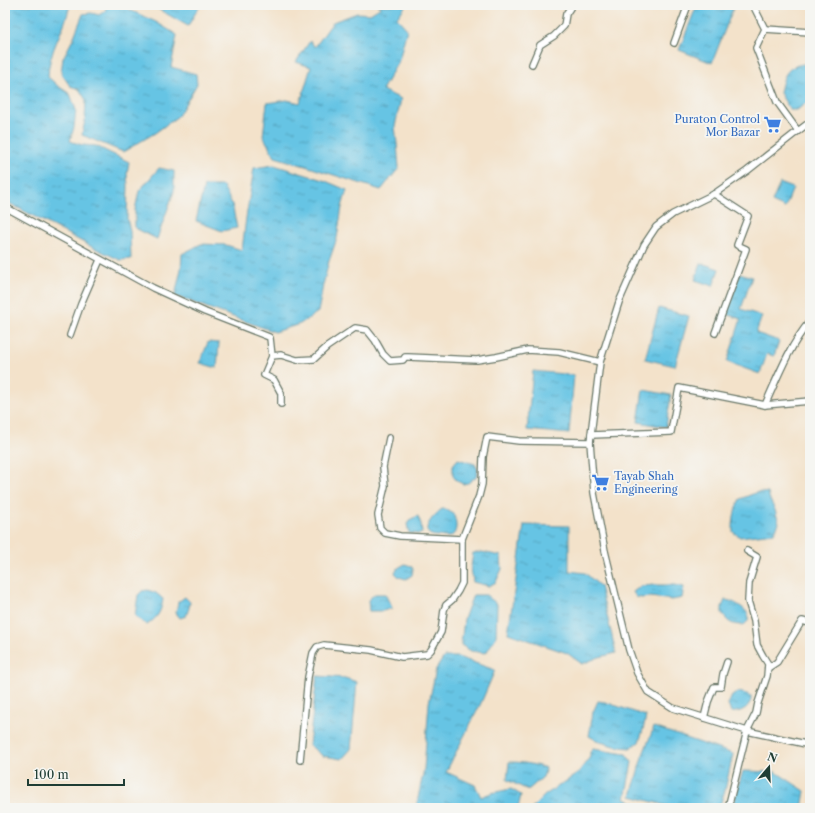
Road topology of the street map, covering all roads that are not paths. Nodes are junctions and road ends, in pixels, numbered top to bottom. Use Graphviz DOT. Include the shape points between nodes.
graph roads {
  1 [pos="572,5"];
  2 [pos="688,5"];
  3 [pos="753,5"];
  4 [pos="765,29"];
  5 [pos="810,32"];
  6 [pos="674,43"];
  7 [pos="532,64"];
  8 [pos="810,122"];
  9 [pos="798,131"];
  10 [pos="714,194"];
  11 [pos="5,207"];
  12 [pos="100,260"];
  13 [pos="810,321"];
  14 [pos="715,333"];
  15 [pos="70,335"];
  16 [pos="272,356"];
  17 [pos="600,362"];
  18 [pos="810,401"];
  19 [pos="281,404"];
  20 [pos="765,405"];
  21 [pos="389,438"];
  22 [pos="591,438"];
  23 [pos="462,539"];
  24 [pos="747,551"];
  25 [pos="810,623"];
  26 [pos="727,662"];
  27 [pos="768,668"];
  28 [pos="704,718"];
  29 [pos="747,731"];
  30 [pos="810,745"];
  31 [pos="300,760"];
  32 [pos="728,808"];
  1 -- 7 [label="street" via="566,14 564,26 540,45"];
  2 -- 6 [label="street"];
  3 -- 4 [label="street"];
  4 -- 5 [label="street"];
  4 -- 9 [label="street" via="756,48 777,102"];
  8 -- 9 [label="street"];
  9 -- 10 [label="street"];
  10 -- 14 [label="street" via="748,216 737,246 746,249"];
  10 -- 17 [label="street" via="673,214 656,227 644,246 619,302"];
  11 -- 12 [label="street"];
  12 -- 15 [label="street"];
  12 -- 16 [label="street" via="152,288 267,336 270,338"];
  13 -- 20 [label="street" via="789,354"];
  16 -- 17 [label="street" via="281,355 297,360 314,359 355,328 367,330 390,361 403,360 408,356 476,360 528,350 559,352"];
  16 -- 19 [label="street" via="264,375 274,380 281,393"];
  17 -- 22 [label="street"];
  18 -- 20 [label="street"];
  20 -- 22 [label="street" via="679,388 671,432"];
  21 -- 23 [label="street" via="383,467 386,486 378,515 380,528 385,533 400,536"];
  22 -- 23 [label="street" via="519,441 487,437 480,496"];
  22 -- 28 [label="street" via="594,492 605,551 637,673 648,692 673,708"];
  23 -- 31 [label="street" via="462,583 446,605 440,634 427,654 402,657 370,650 324,645 317,647 313,653 308,677"];
  24 -- 27 [label="street" via="756,557 749,583 748,601 757,645"];
  25 -- 27 [label="street" via="802,621 777,662"];
  26 -- 28 [label="street" via="721,687 714,687"];
  27 -- 29 [label="street" via="768,676 756,713"];
  28 -- 29 [label="street"];
  29 -- 30 [label="street"];
  29 -- 32 [label="street"];
}
